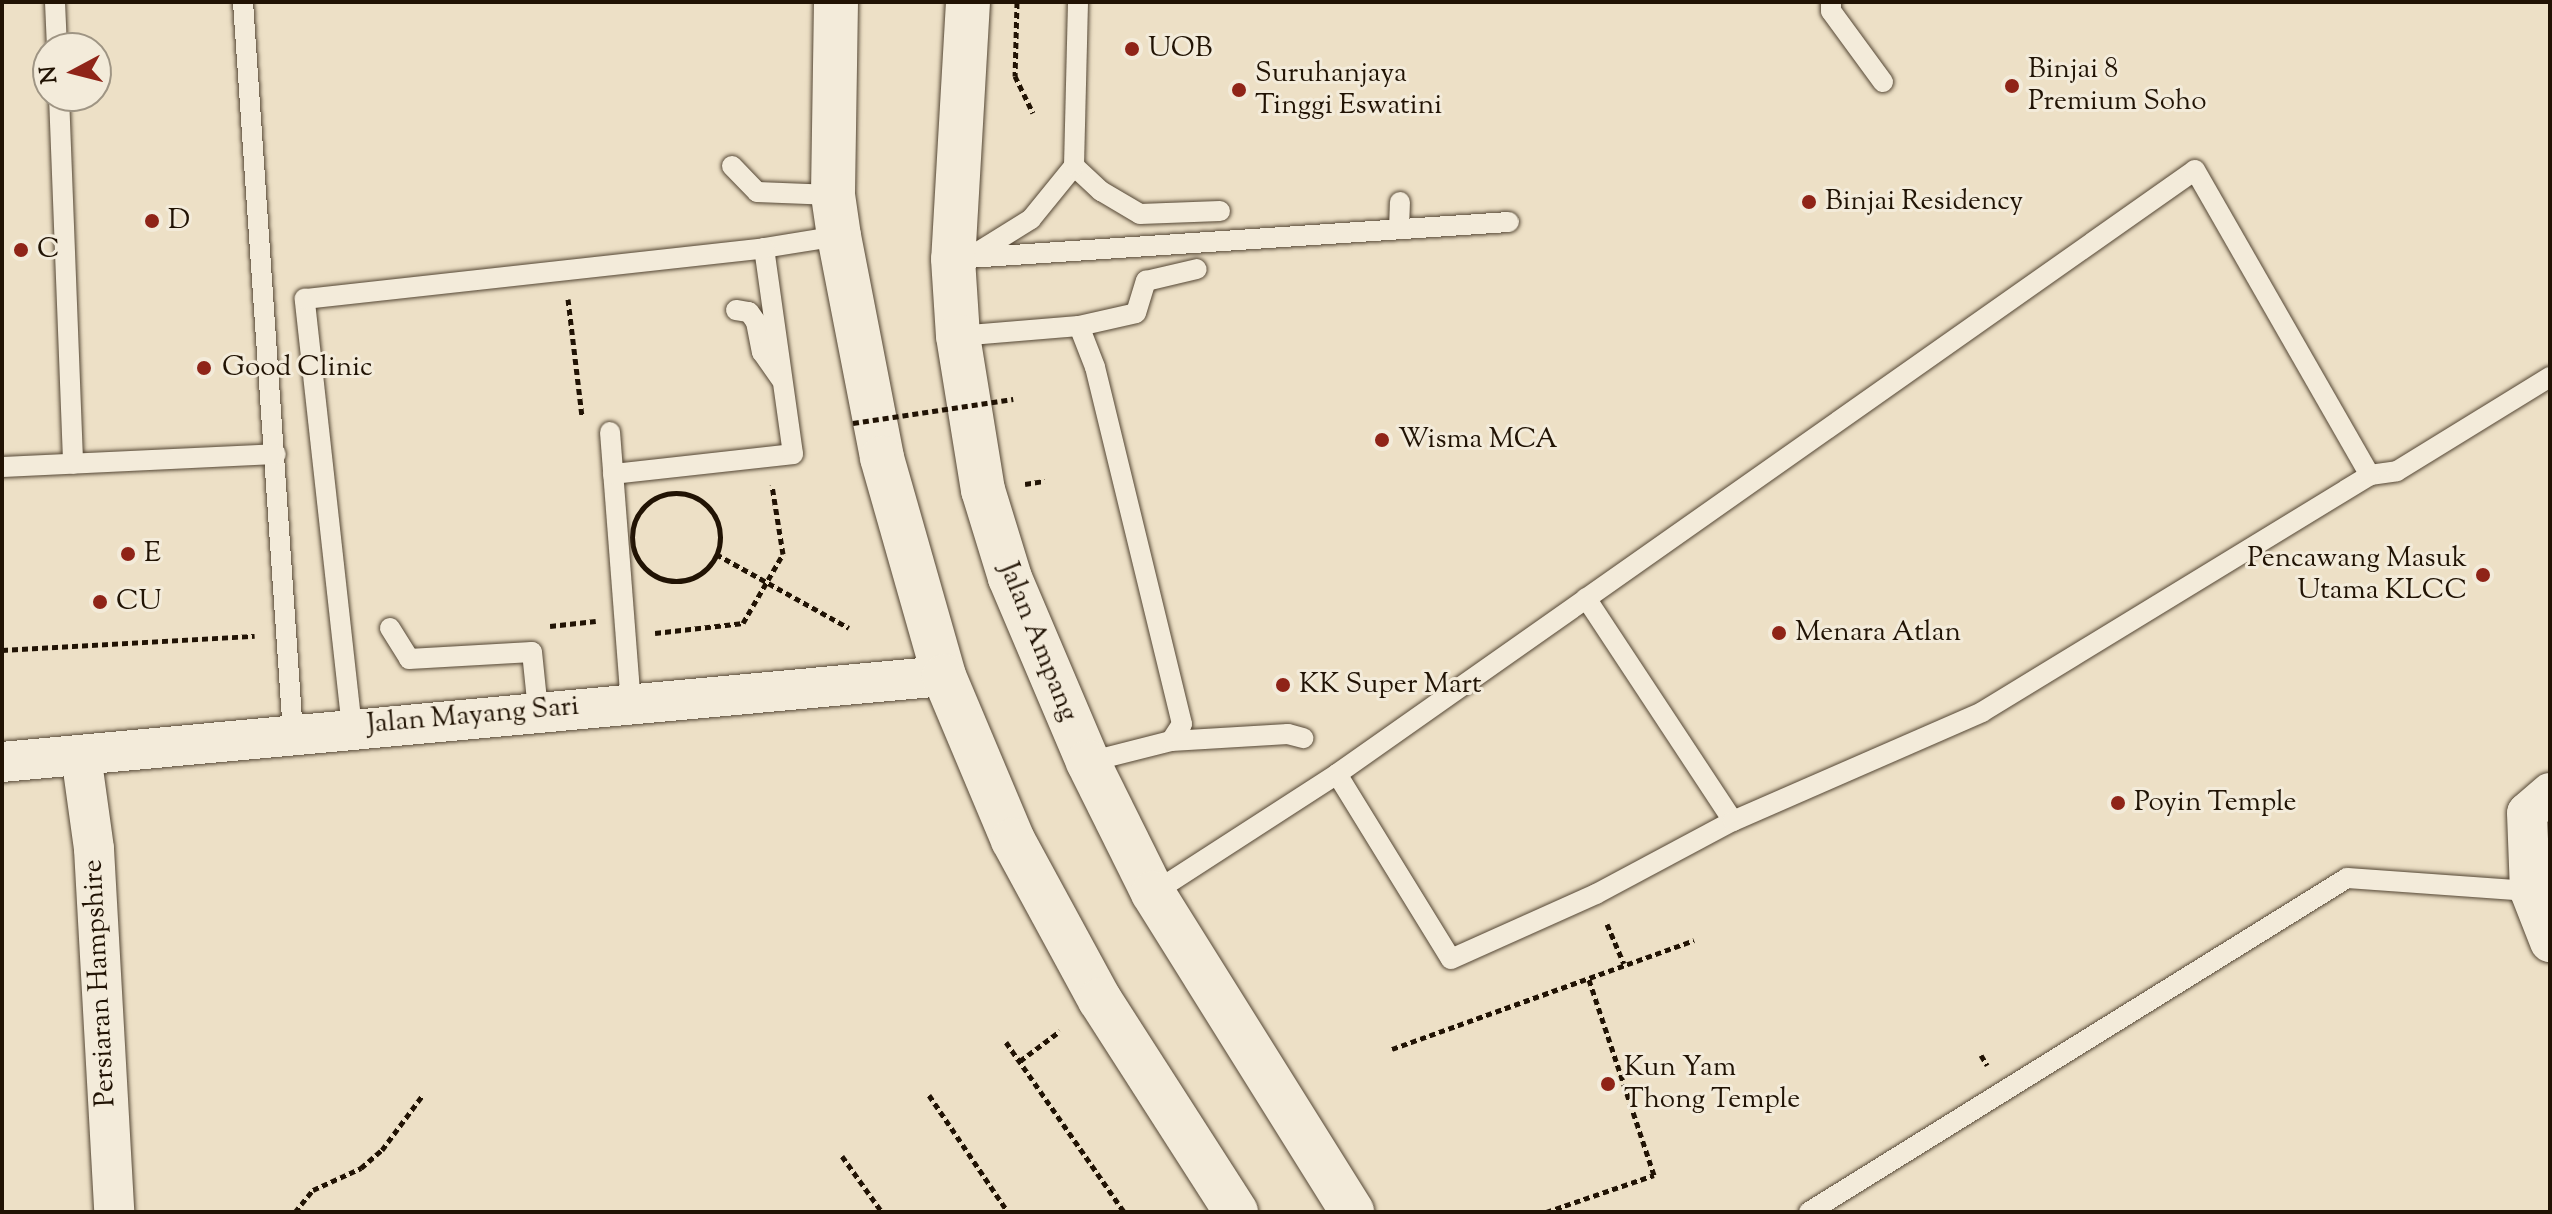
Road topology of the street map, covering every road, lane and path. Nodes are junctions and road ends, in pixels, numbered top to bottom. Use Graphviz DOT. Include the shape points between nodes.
graph roads {
  1 [pos="55,2"];
  2 [pos="243,2"];
  3 [pos="836,2"];
  4 [pos="968,2"];
  5 [pos="1017,2"];
  6 [pos="1078,2"];
  7 [pos="1831,2"];
  8 [pos="56,32"];
  9 [pos="1883,82"];
  10 [pos="60,112"];
  11 [pos="1033,113"];
  12 [pos="732,166"];
  13 [pos="1074,166"];
  14 [pos="1400,202"];
  15 [pos="1220,211"];
  16 [pos="836,215"];
  17 [pos="1509,222"];
  18 [pos="1399,229"];
  19 [pos="764,248"];
  20 [pos="960,259"];
  21 [pos="1197,269"];
  22 [pos="566,288"];
  23 [pos="736,310"];
  24 [pos="1079,326"];
  25 [pos="958,336"];
  26 [pos="2550,377"];
  27 [pos="783,382"];
  28 [pos="1013,399"];
  29 [pos="853,423"];
  30 [pos="583,430"];
  31 [pos="610,432"];
  32 [pos="276,454"];
  33 [pos="767,457"];
  34 [pos="73,464"];
  35 [pos="2,467"];
  36 [pos="613,474"];
  37 [pos="2370,475"];
  38 [pos="1045,481"];
  39 [pos="1022,485"];
  40 [pos="716,554"];
  41 [pos="767,585"];
  42 [pos="1586,598"];
  43 [pos="625,627"];
  44 [pos="390,628"];
  45 [pos="849,628"];
  46 [pos="288,634"];
  47 [pos="2,650"];
  48 [pos="532,652"];
  49 [pos="944,676"];
  50 [pos="631,702"];
  51 [pos="538,710"];
  52 [pos="352,728"];
  53 [pos="293,734"];
  54 [pos="1303,738"];
  55 [pos="1171,741"];
  56 [pos="81,755"];
  57 [pos="2,762"];
  58 [pos="1088,762"];
  59 [pos="1337,774"];
  60 [pos="2549,798"];
  61 [pos="1733,821"];
  62 [pos="2530,891"];
  63 [pos="1153,893"];
  64 [pos="1596,894"];
  65 [pos="1694,940"];
  66 [pos="2550,942"];
  67 [pos="1624,964"];
  68 [pos="1588,977"];
  69 [pos="1060,1031"];
  70 [pos="1006,1042"];
  71 [pos="1392,1049"];
  72 [pos="1019,1061"];
  73 [pos="929,1095"];
  74 [pos="422,1096"];
  75 [pos="842,1156"];
  76 [pos="114,1212"];
  77 [pos="295,1212"];
  78 [pos="882,1212"];
  79 [pos="1008,1212"];
  80 [pos="1124,1212"];
  81 [pos="1236,1212"];
  82 [pos="1352,1212"];
  83 [pos="1546,1212"];
  84 [pos="1809,1212"];
  1 -- 8 [label="lane"];
  2 -- 32 [label="lane"];
  3 -- 16 [label="main road"];
  4 -- 20 [label="main road, Jalan Ampang"];
  5 -- 11 [label="path" via="1015,76"];
  6 -- 13 [label="lane"];
  7 -- 9 [label="lane" via="1831,11"];
  10 -- 34 [label="lane"];
  12 -- 16 [label="lane" via="757,192"];
  13 -- 15 [label="lane" via="1101,191 1140,214"];
  13 -- 20 [label="lane" via="1031,219"];
  14 -- 18 [label="lane"];
  16 -- 19 [label="lane"];
  16 -- 49 [label="main road" via="882,458"];
  17 -- 18 [label="lane"];
  18 -- 20 [label="lane"];
  19 -- 27 [label="lane"];
  19 -- 52 [label="lane" via="593,278 305,299"];
  20 -- 25 [label="main road, Jalan Ampang"];
  21 -- 24 [label="lane" via="1146,281 1136,313"];
  22 -- 30 [label="path"];
  23 -- 27 [label="lane" via="749,312 756,322 762,352"];
  24 -- 25 [label="lane"];
  24 -- 55 [label="lane" via="1095,367 1182,724"];
  25 -- 58 [label="main road, Jalan Ampang" via="983,490 1010,578"];
  26 -- 37 [label="lane" via="2397,471"];
  27 -- 33 [label="lane" via="793,454"];
  28 -- 29 [label="path, bridge"];
  31 -- 36 [label="lane"];
  32 -- 34 [label="lane"];
  32 -- 46 [label="lane"];
  33 -- 36 [label="lane"];
  33 -- 41 [label="path" via="783,554"];
  34 -- 35 [label="lane"];
  36 -- 43 [label="lane"];
  37 -- 42 [label="lane" via="2195,170"];
  37 -- 61 [label="lane" via="1982,712"];
  38 -- 39 [label="path"];
  40 -- 40 [label="path" via="693,578 661,579 636,558 633,525 655,498 690,495 716,519"];
  40 -- 41 [label="path"];
  41 -- 43 [label="path" via="743,623"];
  41 -- 45 [label="path"];
  42 -- 59 [label="lane"];
  42 -- 61 [label="lane"];
  43 -- 48 [label="path" via="530,628"];
  43 -- 50 [label="lane"];
  44 -- 48 [label="lane" via="409,659"];
  46 -- 47 [label="path"];
  46 -- 53 [label="lane"];
  48 -- 51 [label="lane"];
  49 -- 50 [label="street, Jalan Mayang Sari"];
  49 -- 81 [label="main road" via="1013,840 1092,986"];
  50 -- 51 [label="street, Jalan Mayang Sari"];
  51 -- 52 [label="street, Jalan Mayang Sari"];
  52 -- 53 [label="street, Jalan Mayang Sari"];
  53 -- 56 [label="street, Jalan Mayang Sari"];
  54 -- 55 [label="lane" via="1288,734"];
  55 -- 58 [label="lane"];
  56 -- 57 [label="street, Jalan Mayang Sari"];
  56 -- 76 [label="street, Persiaran Hampshire" via="94,849"];
  58 -- 63 [label="main road, Jalan Ampang"];
  59 -- 63 [label="lane"];
  59 -- 64 [label="lane" via="1451,959"];
  60 -- 62 [label="street" via="2527,813"];
  61 -- 64 [label="lane"];
  62 -- 66 [label="street"];
  62 -- 84 [label="lane" via="2347,878"];
  63 -- 82 [label="main road, Jalan Ampang"];
  64 -- 67 [label="path"];
  65 -- 67 [label="path"];
  67 -- 68 [label="path"];
  68 -- 71 [label="path"];
  68 -- 83 [label="path" via="1654,1175"];
  69 -- 72 [label="path"];
  70 -- 72 [label="path"];
  72 -- 80 [label="path"];
  73 -- 79 [label="path"];
  74 -- 77 [label="path" via="382,1150 361,1168 313,1190"];
  75 -- 78 [label="path"];
}
